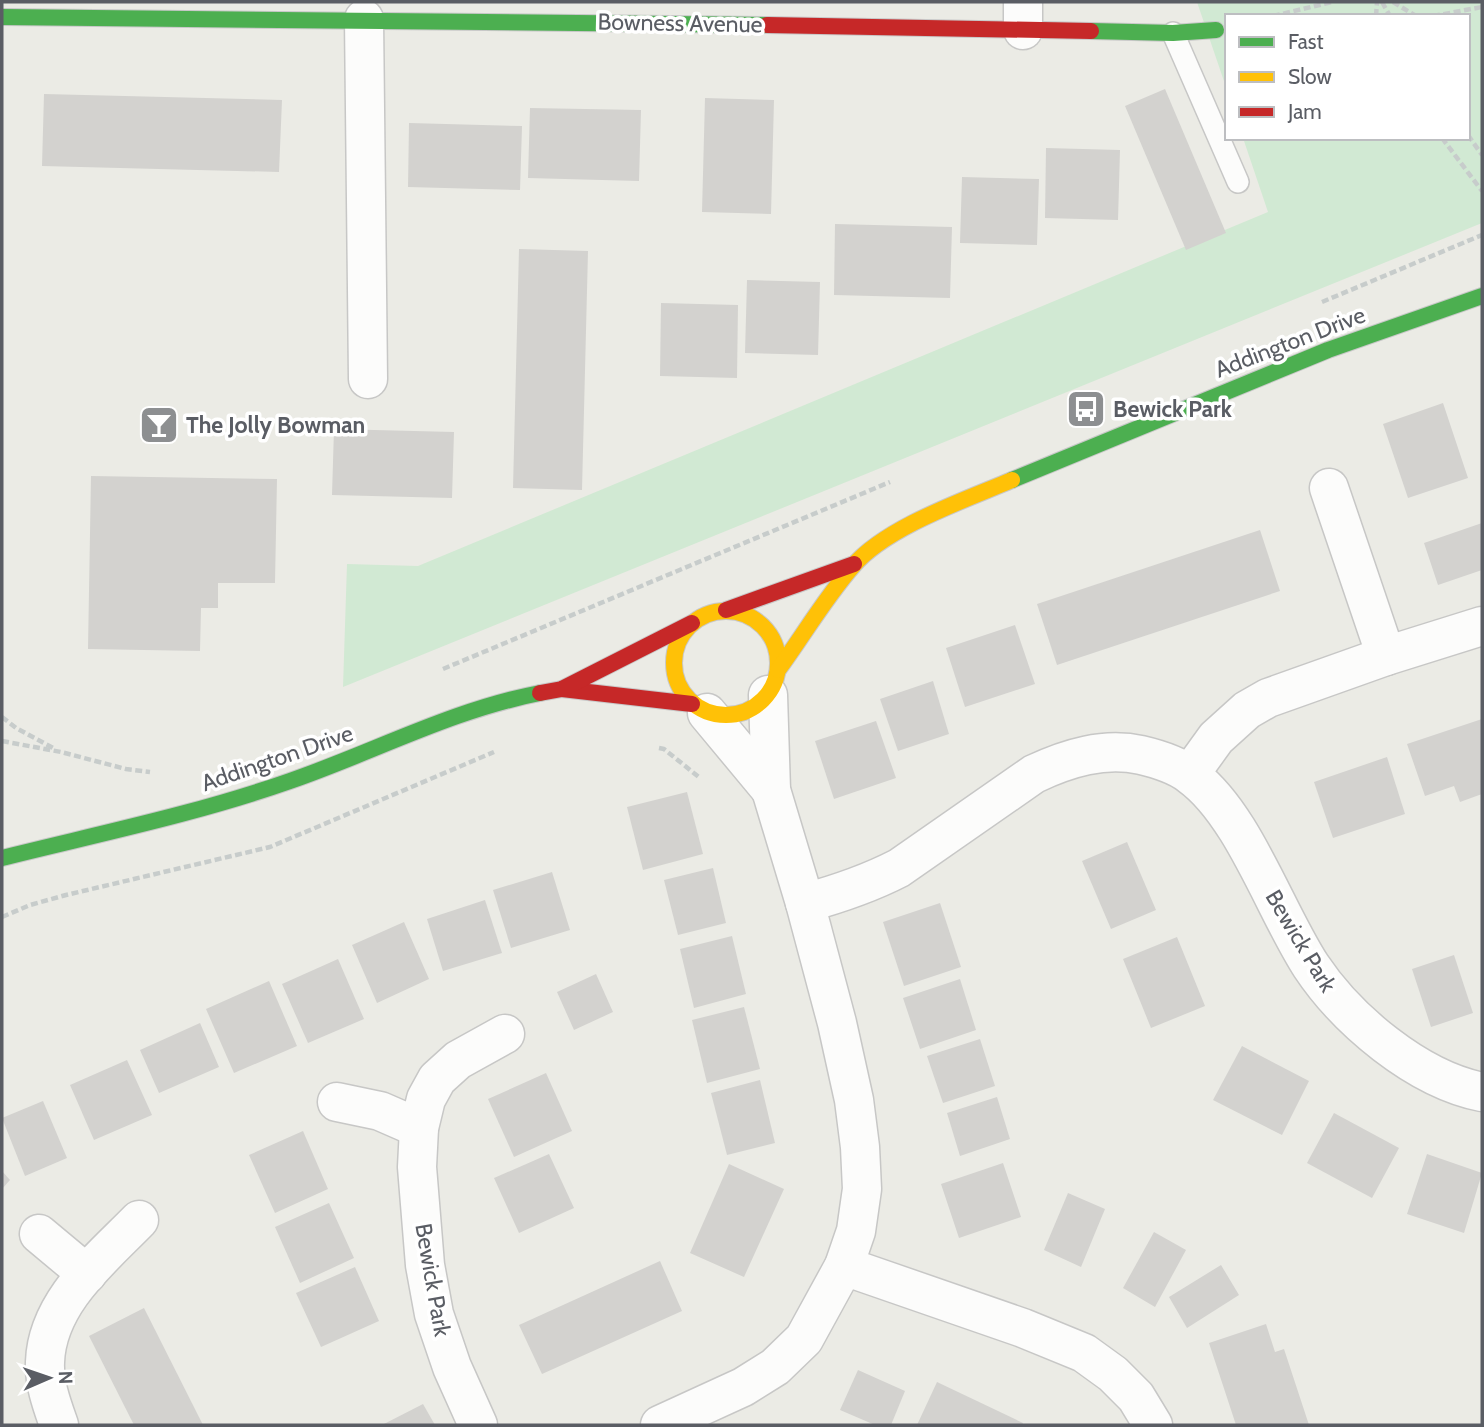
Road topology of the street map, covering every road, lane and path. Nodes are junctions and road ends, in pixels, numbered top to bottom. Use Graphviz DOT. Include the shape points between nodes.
graph roads {
  1 [pos="1332,2"];
  2 [pos="1393,2"];
  3 [pos="1482,7"];
  4 [pos="345,14"];
  5 [pos="1281,14"];
  6 [pos="1413,14"];
  7 [pos="1444,14"];
  8 [pos="1023,16"];
  9 [pos="2,18"];
  10 [pos="1216,30"];
  11 [pos="1173,33"];
  12 [pos="1470,138"];
  13 [pos="1444,140"];
  14 [pos="1482,155"];
  15 [pos="1238,182"];
  16 [pos="1482,191"];
  17 [pos="1482,235"];
  18 [pos="1482,296"];
  19 [pos="1316,304"];
  20 [pos="368,379"];
  21 [pos="894,480"];
  22 [pos="1329,488"];
  23 [pos="854,564"];
  24 [pos="726,610"];
  25 [pos="692,623"];
  26 [pos="1482,626"];
  27 [pos="1386,656"];
  28 [pos="436,672"];
  29 [pos="773,682"];
  30 [pos="562,689"];
  31 [pos="699,708"];
  32 [pos="2,718"];
  33 [pos="2,741"];
  34 [pos="652,746"];
  35 [pos="506,747"];
  36 [pos="61,752"];
  37 [pos="156,772"];
  38 [pos="1190,774"];
  39 [pos="704,781"];
  40 [pos="771,790"];
  41 [pos="2,858"];
  42 [pos="805,903"];
  43 [pos="2,917"];
  44 [pos="505,1034"];
  45 [pos="1482,1092"];
  46 [pos="337,1102"];
  47 [pos="419,1128"];
  48 [pos="139,1220"];
  49 [pos="38,1234"];
  50 [pos="844,1266"];
  51 [pos="87,1274"];
  52 [pos="59,1425"];
  53 [pos="478,1425"];
  54 [pos="660,1425"];
  55 [pos="1153,1425"];
  1 -- 5 [label="path"];
  2 -- 6 [label="path"];
  3 -- 7 [label="path"];
  4 -- 8 [label="street, Bowness Avenue"];
  4 -- 9 [label="street, Bowness Avenue"];
  4 -- 20 [label="street"];
  8 -- 11 [label="street, Bowness Avenue"];
  10 -- 11 [label="street, Bowness Avenue"];
  11 -- 15 [label="lane"];
  12 -- 14 [label="path"];
  13 -- 16 [label="path"];
  17 -- 19 [label="path"];
  18 -- 23 [label="street, Addington Drive" via="1328,350 1098,443 918,521"];
  21 -- 28 [label="path"];
  22 -- 27 [label="street"];
  23 -- 24 [label="street, Addington Drive"];
  23 -- 29 [label="street, Addington Drive"];
  24 -- 25 [label="street"];
  24 -- 29 [label="street" via="757,620 768,632 779,664"];
  25 -- 30 [label="street, Addington Drive"];
  25 -- 31 [label="street" via="680,637 674,672 680,689"];
  26 -- 27 [label="street"];
  27 -- 38 [label="street" via="1268,698 1247,710 1216,738"];
  29 -- 31 [label="street" via="757,707 742,714 726,716"];
  29 -- 40 [label="street"];
  30 -- 31 [label="street, Addington Drive"];
  30 -- 41 [label="street, Addington Drive" via="461,713 290,781 214,804"];
  31 -- 40 [label="street"];
  32 -- 36 [label="path"];
  33 -- 36 [label="path"];
  34 -- 39 [label="path" via="664,749"];
  35 -- 43 [label="path" via="270,847 54,898"];
  36 -- 37 [label="path"];
  38 -- 42 [label="street, Bewick Park" via="1128,752 1058,763 1034,774 899,868 875,881"];
  38 -- 45 [label="street, Bewick Park" via="1233,825 1299,946 1334,998 1356,1021 1403,1055 1449,1082"];
  40 -- 42 [label="street"];
  42 -- 50 [label="street" via="837,1023 860,1147 862,1189 856,1231"];
  44 -- 47 [label="street, Bewick Park" via="458,1059 437,1079"];
  46 -- 47 [label="street" via="380,1111"];
  47 -- 53 [label="street, Bewick Park" via="417,1167 434,1314"];
  48 -- 51 [label="street"];
  49 -- 51 [label="street"];
  50 -- 54 [label="street" via="804,1339 775,1367"];
  50 -- 55 [label="street" via="1084,1353 1128,1389"];
  51 -- 52 [label="street" via="65,1300 48,1336 46,1382"];
}
